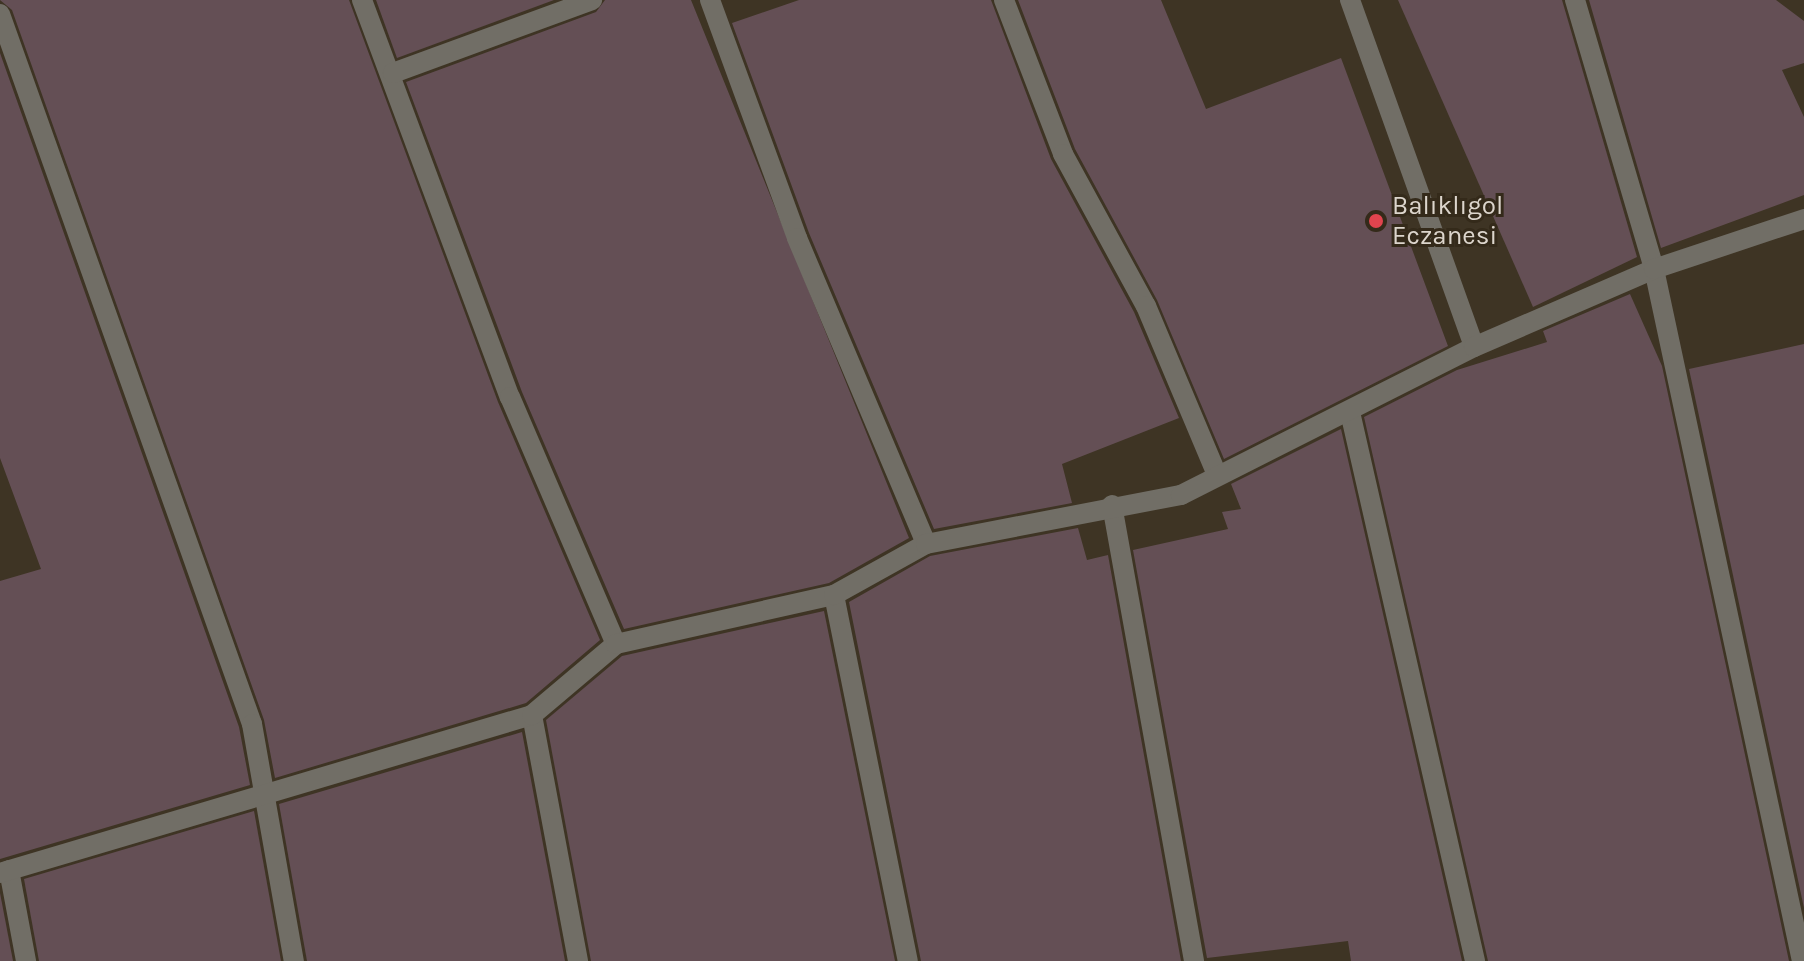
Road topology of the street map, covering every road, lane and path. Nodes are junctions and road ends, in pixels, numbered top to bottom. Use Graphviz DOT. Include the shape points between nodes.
graph roads {
  1 [pos="362,0"];
  2 [pos="592,0"];
  3 [pos="710,0"];
  4 [pos="1004,0"];
  5 [pos="1350,0"];
  6 [pos="1575,0"];
  7 [pos="0,14"];
  8 [pos="393,73"];
  9 [pos="1804,219"];
  10 [pos="1654,269"];
  11 [pos="1474,347"];
  12 [pos="1350,412"];
  13 [pos="1217,475"];
  14 [pos="1112,505"];
  15 [pos="926,544"];
  16 [pos="834,595"];
  17 [pos="616,644"];
  18 [pos="532,715"];
  19 [pos="262,794"];
  20 [pos="5,872"];
  21 [pos="26,961"];
  22 [pos="294,961"];
  23 [pos="578,961"];
  24 [pos="908,961"];
  25 [pos="1194,961"];
  26 [pos="1475,961"];
  27 [pos="1802,961"];
  1 -- 8 [label="street"];
  2 -- 8 [label="street"];
  3 -- 15 [label="street" via="797,238"];
  4 -- 13 [label="street" via="1063,154 1146,306"];
  5 -- 11 [label="street"];
  6 -- 10 [label="street"];
  7 -- 19 [label="street" via="252,724"];
  8 -- 17 [label="street" via="510,397"];
  9 -- 10 [label="street"];
  10 -- 11 [label="street"];
  10 -- 27 [label="street"];
  11 -- 12 [label="street"];
  12 -- 13 [label="street"];
  12 -- 26 [label="street"];
  13 -- 14 [label="street" via="1181,495"];
  14 -- 15 [label="street"];
  14 -- 25 [label="street"];
  15 -- 16 [label="street"];
  16 -- 17 [label="street"];
  16 -- 24 [label="street"];
  17 -- 18 [label="street"];
  18 -- 19 [label="street"];
  18 -- 23 [label="street"];
  19 -- 20 [label="street"];
  19 -- 22 [label="street"];
  20 -- 21 [label="street"];
}
